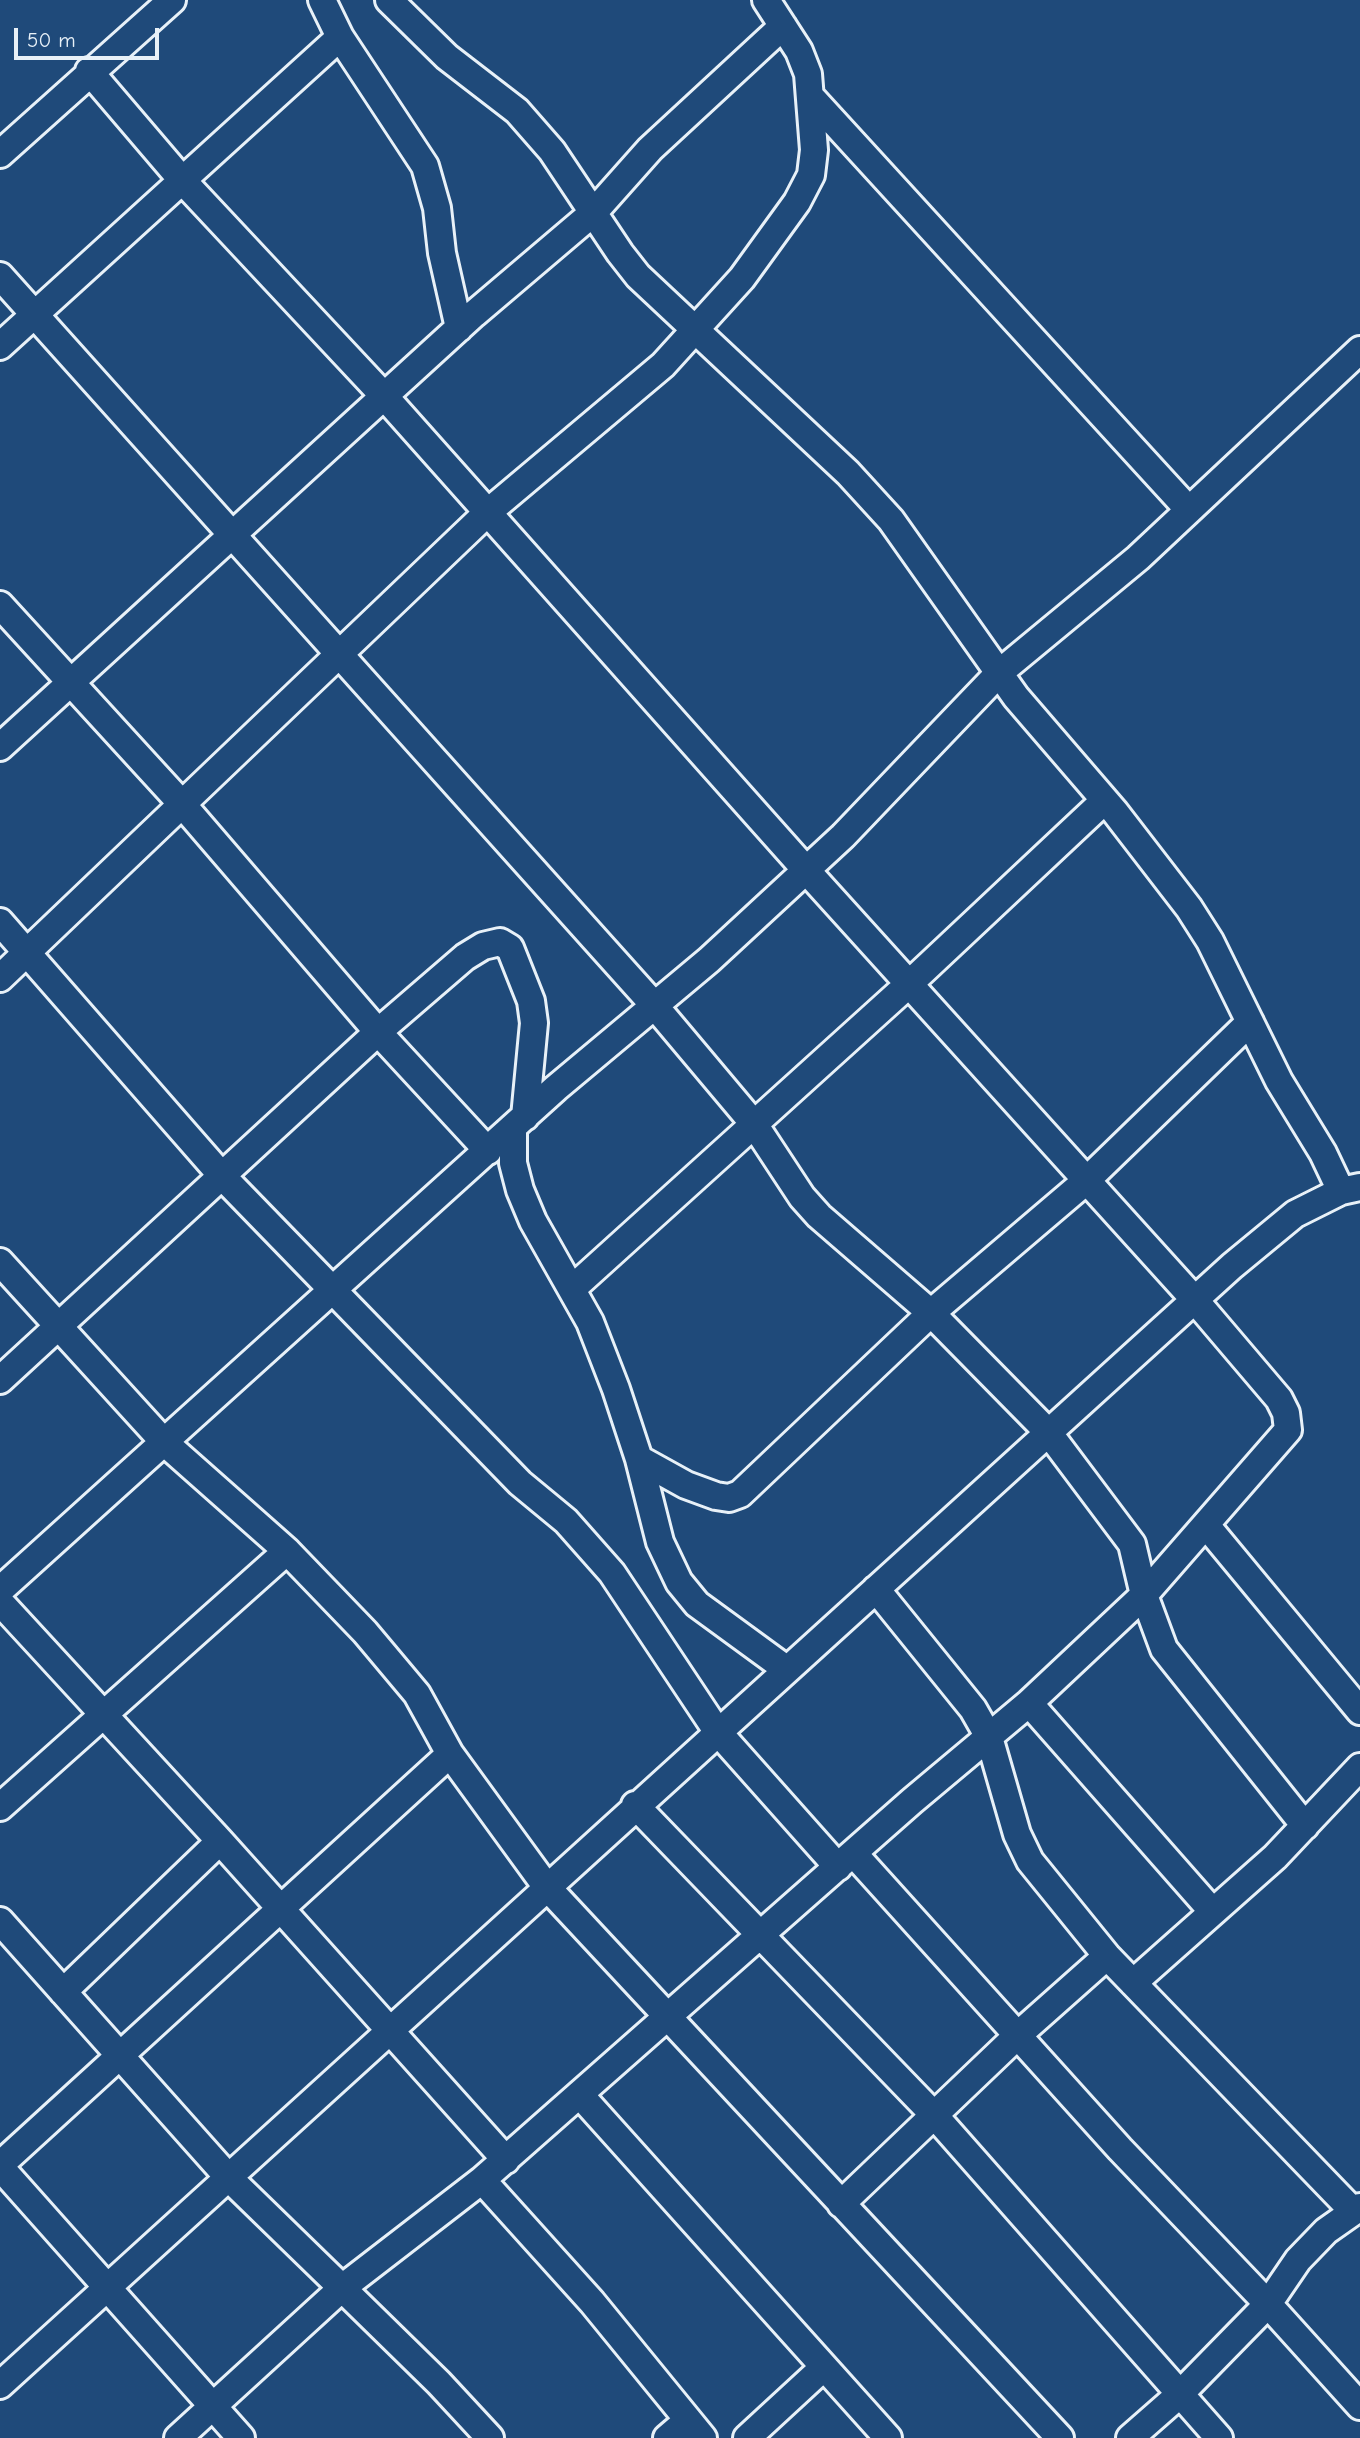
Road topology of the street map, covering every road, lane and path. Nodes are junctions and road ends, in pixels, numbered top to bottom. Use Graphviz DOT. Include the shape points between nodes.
graph roads {
  1 [pos="172,0"];
  2 [pos="322,0"];
  3 [pos="388,0"];
  4 [pos="766,0"];
  5 [pos="783,26"];
  6 [pos="340,37"];
  7 [pos="89,71"];
  8 [pos="812,98"];
  9 [pos="0,154"];
  10 [pos="182,180"];
  11 [pos="594,212"];
  12 [pos="0,276"];
  13 [pos="36,314"];
  14 [pos="459,328"];
  15 [pos="696,330"];
  16 [pos="0,346"];
  17 [pos="1360,349"];
  18 [pos="385,397"];
  19 [pos="1189,510"];
  20 [pos="487,513"];
  21 [pos="230,536"];
  22 [pos="0,606"];
  23 [pos="340,653"];
  24 [pos="999,673"];
  25 [pos="70,680"];
  26 [pos="0,747"];
  27 [pos="1104,801"];
  28 [pos="182,804"];
  29 [pos="806,870"];
  30 [pos="0,922"];
  31 [pos="28,953"];
  32 [pos="0,978"];
  33 [pos="909,984"];
  34 [pos="654,1005"];
  35 [pos="1250,1023"];
  36 [pos="378,1032"];
  37 [pos="519,1123"];
  38 [pos="754,1124"];
  39 [pos="488,1152"];
  40 [pos="223,1177"];
  41 [pos="1086,1181"];
  42 [pos="1350,1189"];
  43 [pos="0,1262"];
  44 [pos="573,1288"];
  45 [pos="333,1291"];
  46 [pos="1194,1300"];
  47 [pos="931,1313"];
  48 [pos="59,1328"];
  49 [pos="0,1380"];
  50 [pos="1048,1432"];
  51 [pos="164,1441"];
  52 [pos="639,1459"];
  53 [pos="1206,1525"];
  54 [pos="288,1551"];
  55 [pos="876,1589"];
  56 [pos="0,1590"];
  57 [pos="1144,1595"];
  58 [pos="0,1602"];
  59 [pos="786,1669"];
  60 [pos="1028,1703"];
  61 [pos="1360,1711"];
  62 [pos="102,1713"];
  63 [pos="718,1731"];
  64 [pos="989,1737"];
  65 [pos="450,1754"];
  66 [pos="1360,1767"];
  67 [pos="635,1805"];
  68 [pos="0,1807"];
  69 [pos="1306,1826"];
  70 [pos="220,1841"];
  71 [pos="846,1860"];
  72 [pos="546,1886"];
  73 [pos="280,1908"];
  74 [pos="1213,1912"];
  75 [pos="0,1921"];
  76 [pos="759,1936"];
  77 [pos="1107,1956"];
  78 [pos="1133,1983"];
  79 [pos="63,1992"];
  80 [pos="669,2018"];
  81 [pos="388,2032"];
  82 [pos="1018,2035"];
  83 [pos="118,2054"];
  84 [pos="581,2096"];
  85 [pos="935,2116"];
  86 [pos="506,2160"];
  87 [pos="0,2166"];
  88 [pos="229,2178"];
  89 [pos="482,2180"];
  90 [pos="842,2204"];
  91 [pos="1357,2209"];
  92 [pos="108,2288"];
  93 [pos="342,2288"];
  94 [pos="1268,2304"];
  95 [pos="824,2367"];
  96 [pos="0,2385"];
  97 [pos="1179,2395"];
  98 [pos="213,2406"];
  99 [pos="1360,2406"];
  100 [pos="696,2429"];
  101 [pos="178,2438"];
  102 [pos="241,2438"];
  103 [pos="490,2438"];
  104 [pos="667,2438"];
  105 [pos="747,2438"];
  106 [pos="888,2438"];
  107 [pos="1060,2438"];
  108 [pos="1130,2438"];
  109 [pos="1219,2438"];
  1 -- 7 [label="street"];
  2 -- 6 [label="street"];
  3 -- 11 [label="street" via="447,57 517,111 552,151"];
  4 -- 5 [label="street"];
  5 -- 8 [label="street" via="799,51"];
  5 -- 11 [label="street" via="650,149"];
  6 -- 10 [label="street"];
  6 -- 14 [label="street" via="425,166"];
  7 -- 9 [label="street"];
  7 -- 10 [label="street"];
  8 -- 15 [label="street" via="811,175 743,278"];
  8 -- 19 [label="street"];
  10 -- 13 [label="street"];
  10 -- 18 [label="street"];
  11 -- 14 [label="street"];
  11 -- 15 [label="street" via="638,276"];
  12 -- 13 [label="street"];
  13 -- 16 [label="street"];
  13 -- 21 [label="street"];
  14 -- 18 [label="street"];
  15 -- 20 [label="street" via="663,365"];
  15 -- 24 [label="street" via="872,498"];
  17 -- 19 [label="street"];
  18 -- 20 [label="street"];
  18 -- 21 [label="street"];
  19 -- 24 [label="street"];
  20 -- 23 [label="street"];
  20 -- 29 [label="street"];
  21 -- 23 [label="street"];
  21 -- 25 [label="street"];
  22 -- 25 [label="street"];
  23 -- 28 [label="street"];
  23 -- 34 [label="street"];
  24 -- 27 [label="street"];
  24 -- 29 [label="street"];
  25 -- 26 [label="street"];
  25 -- 28 [label="street"];
  27 -- 33 [label="street"];
  27 -- 35 [label="street" via="1189,908"];
  28 -- 31 [label="street"];
  28 -- 36 [label="street"];
  29 -- 33 [label="street"];
  29 -- 34 [label="street"];
  30 -- 31 [label="street"];
  31 -- 32 [label="street"];
  31 -- 40 [label="street"];
  33 -- 38 [label="street"];
  33 -- 41 [label="street"];
  34 -- 37 [label="street"];
  34 -- 38 [label="street"];
  35 -- 41 [label="street"];
  35 -- 42 [label="street" via="1279,1081"];
  36 -- 37 [label="street" via="465,957 500,942 510,948 531,1000 534,1023"];
  36 -- 39 [label="street"];
  36 -- 40 [label="street"];
  37 -- 39 [label="street"];
  37 -- 44 [label="street" via="513,1163 520,1191"];
  38 -- 44 [label="street"];
  38 -- 47 [label="street" via="819,1216"];
  39 -- 45 [label="street"];
  40 -- 45 [label="street"];
  40 -- 48 [label="street"];
  41 -- 46 [label="street"];
  41 -- 47 [label="street"];
  42 -- 46 [label="street" via="1295,1214"];
  43 -- 48 [label="street"];
  44 -- 52 [label="street" via="617,1389"];
  45 -- 51 [label="street"];
  45 -- 63 [label="street" via="520,1483 566,1521 612,1573"];
  46 -- 50 [label="street"];
  46 -- 53 [label="street" via="1279,1399 1288,1430"];
  47 -- 50 [label="street"];
  47 -- 52 [label="street" via="740,1493 729,1498 716,1496"];
  48 -- 49 [label="street"];
  48 -- 51 [label="street"];
  50 -- 55 [label="street"];
  50 -- 57 [label="street" via="1132,1544"];
  51 -- 54 [label="street"];
  51 -- 56 [label="street"];
  52 -- 59 [label="street" via="660,1542 679,1582 697,1604"];
  53 -- 57 [label="street"];
  53 -- 61 [label="street"];
  54 -- 62 [label="street"];
  54 -- 65 [label="street" via="416,1694"];
  55 -- 59 [label="street"];
  55 -- 64 [label="street" via="973,1709"];
  57 -- 60 [label="street"];
  57 -- 69 [label="street" via="1164,1648"];
  58 -- 62 [label="street"];
  59 -- 63 [label="street"];
  60 -- 64 [label="street"];
  60 -- 74 [label="street"];
  62 -- 68 [label="street"];
  62 -- 70 [label="street"];
  63 -- 67 [label="street"];
  63 -- 71 [label="street"];
  64 -- 71 [label="street"];
  64 -- 77 [label="street" via="1017,1834 1030,1861"];
  65 -- 72 [label="street"];
  65 -- 73 [label="street"];
  66 -- 69 [label="street"];
  67 -- 72 [label="street"];
  67 -- 76 [label="street"];
  69 -- 74 [label="street"];
  70 -- 73 [label="street"];
  70 -- 79 [label="street"];
  71 -- 76 [label="street"];
  71 -- 82 [label="street"];
  72 -- 80 [label="street"];
  72 -- 81 [label="street"];
  73 -- 81 [label="street"];
  73 -- 83 [label="street"];
  74 -- 78 [label="street"];
  75 -- 79 [label="street"];
  76 -- 80 [label="street"];
  76 -- 85 [label="street"];
  77 -- 78 [label="street"];
  77 -- 82 [label="street"];
  78 -- 91 [label="street"];
  79 -- 83 [label="street"];
  80 -- 84 [label="street"];
  80 -- 90 [label="street"];
  81 -- 86 [label="street"];
  81 -- 88 [label="street"];
  82 -- 85 [label="street"];
  82 -- 94 [label="street"];
  83 -- 87 [label="street"];
  83 -- 88 [label="street"];
  84 -- 86 [label="street"];
  84 -- 95 [label="street"];
  85 -- 90 [label="street"];
  85 -- 97 [label="street"];
  86 -- 89 [label="street"];
  87 -- 92 [label="street"];
  88 -- 92 [label="street"];
  88 -- 93 [label="street"];
  89 -- 93 [label="street"];
  89 -- 100 [label="street" via="592,2302"];
  90 -- 107 [label="street"];
  91 -- 94 [label="street" via="1326,2231 1298,2260"];
  92 -- 96 [label="street"];
  92 -- 98 [label="street"];
  93 -- 98 [label="street"];
  93 -- 103 [label="street"];
  94 -- 97 [label="street"];
  94 -- 99 [label="street"];
  95 -- 105 [label="street"];
  95 -- 106 [label="street"];
  97 -- 108 [label="street"];
  97 -- 109 [label="street"];
  98 -- 101 [label="street"];
  98 -- 102 [label="street"];
  100 -- 104 [label="street"];
}
